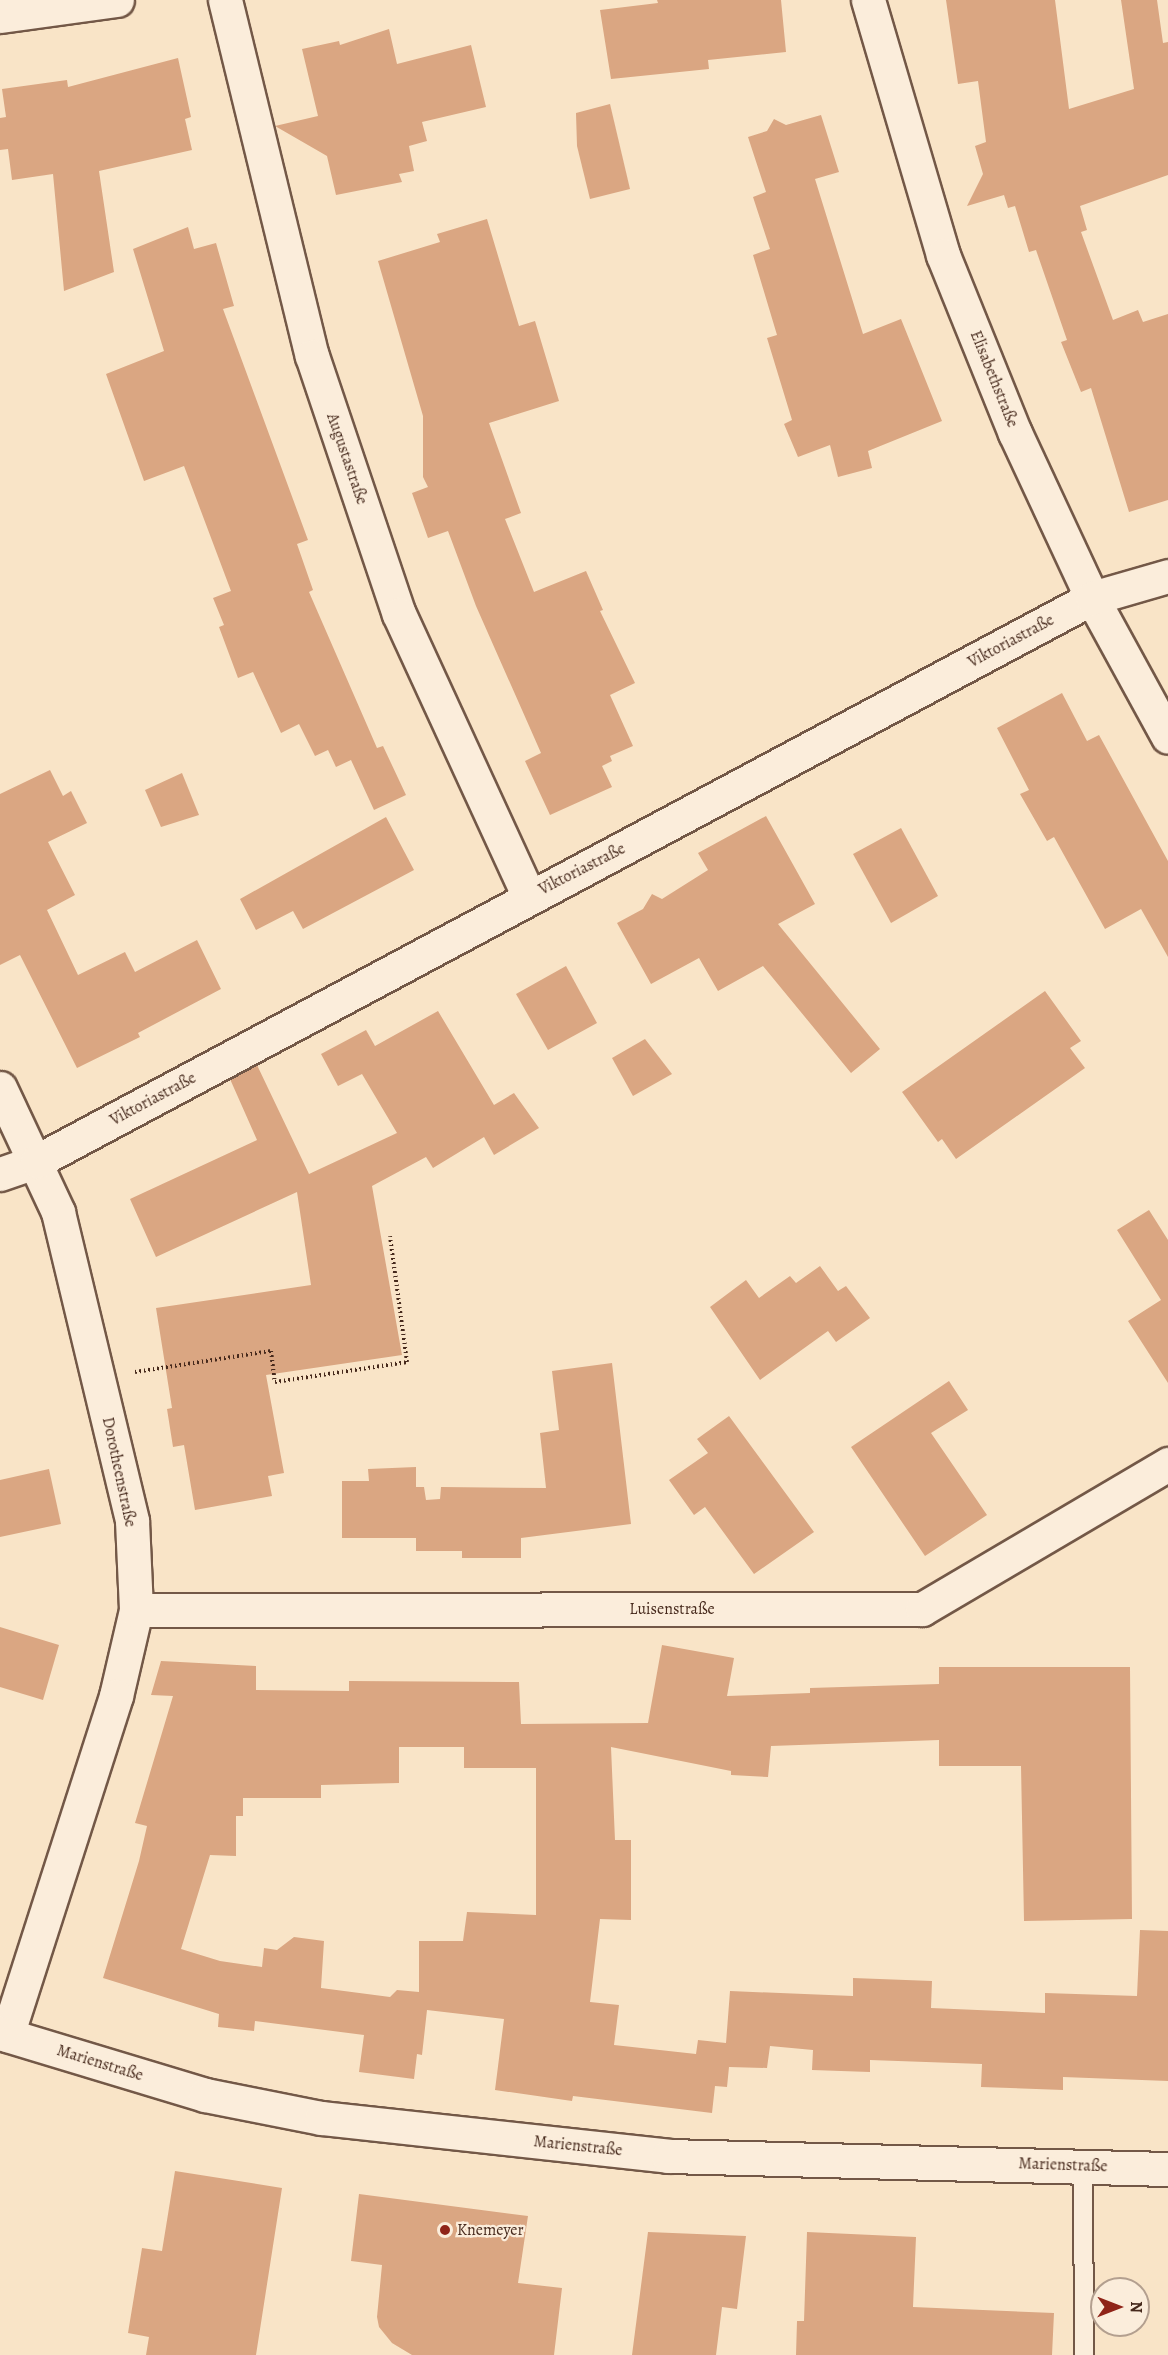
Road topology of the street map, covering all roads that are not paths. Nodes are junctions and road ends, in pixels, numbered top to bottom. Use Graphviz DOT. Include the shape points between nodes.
graph roads {
  1 [pos="117,0"];
  2 [pos="225,0"];
  3 [pos="868,0"];
  4 [pos="0,16"];
  5 [pos="1168,576"];
  6 [pos="1092,598"];
  7 [pos="1168,737"];
  8 [pos="529,897"];
  9 [pos="0,1088"];
  10 [pos="37,1161"];
  11 [pos="0,1174"];
  12 [pos="1168,1464"];
  13 [pos="136,1610"];
  14 [pos="3,2034"];
  15 [pos="1083,2166"];
  16 [pos="1168,2169"];
  17 [pos="1084,2355"];
  1 -- 4 [label="street"];
  2 -- 8 [label="street, Augustastraße" via="312,356 391,591"];
  3 -- 6 [label="street, Elisabethstraße" via="943,255 1016,433"];
  5 -- 6 [label="street, Viktoriastraße"];
  6 -- 7 [label="street, Elisabethstraße"];
  6 -- 8 [label="street, Viktoriastraße"];
  8 -- 10 [label="street, Viktoriastraße"];
  9 -- 10 [label="street, Dorotheenstraße"];
  10 -- 11 [label="street, Viktoriastraße"];
  10 -- 13 [label="street, Dorotheenstraße" via="58,1212 132,1521"];
  12 -- 13 [label="street, Luisenstraße" via="922,1609"];
  13 -- 14 [label="street, Dorotheenstraße" via="116,1696"];
  14 -- 15 [label="street, Marienstraße" via="205,2095 321,2118 668,2156"];
  15 -- 16 [label="street, Marienstraße"];
  15 -- 17 [label="lane"];
}
